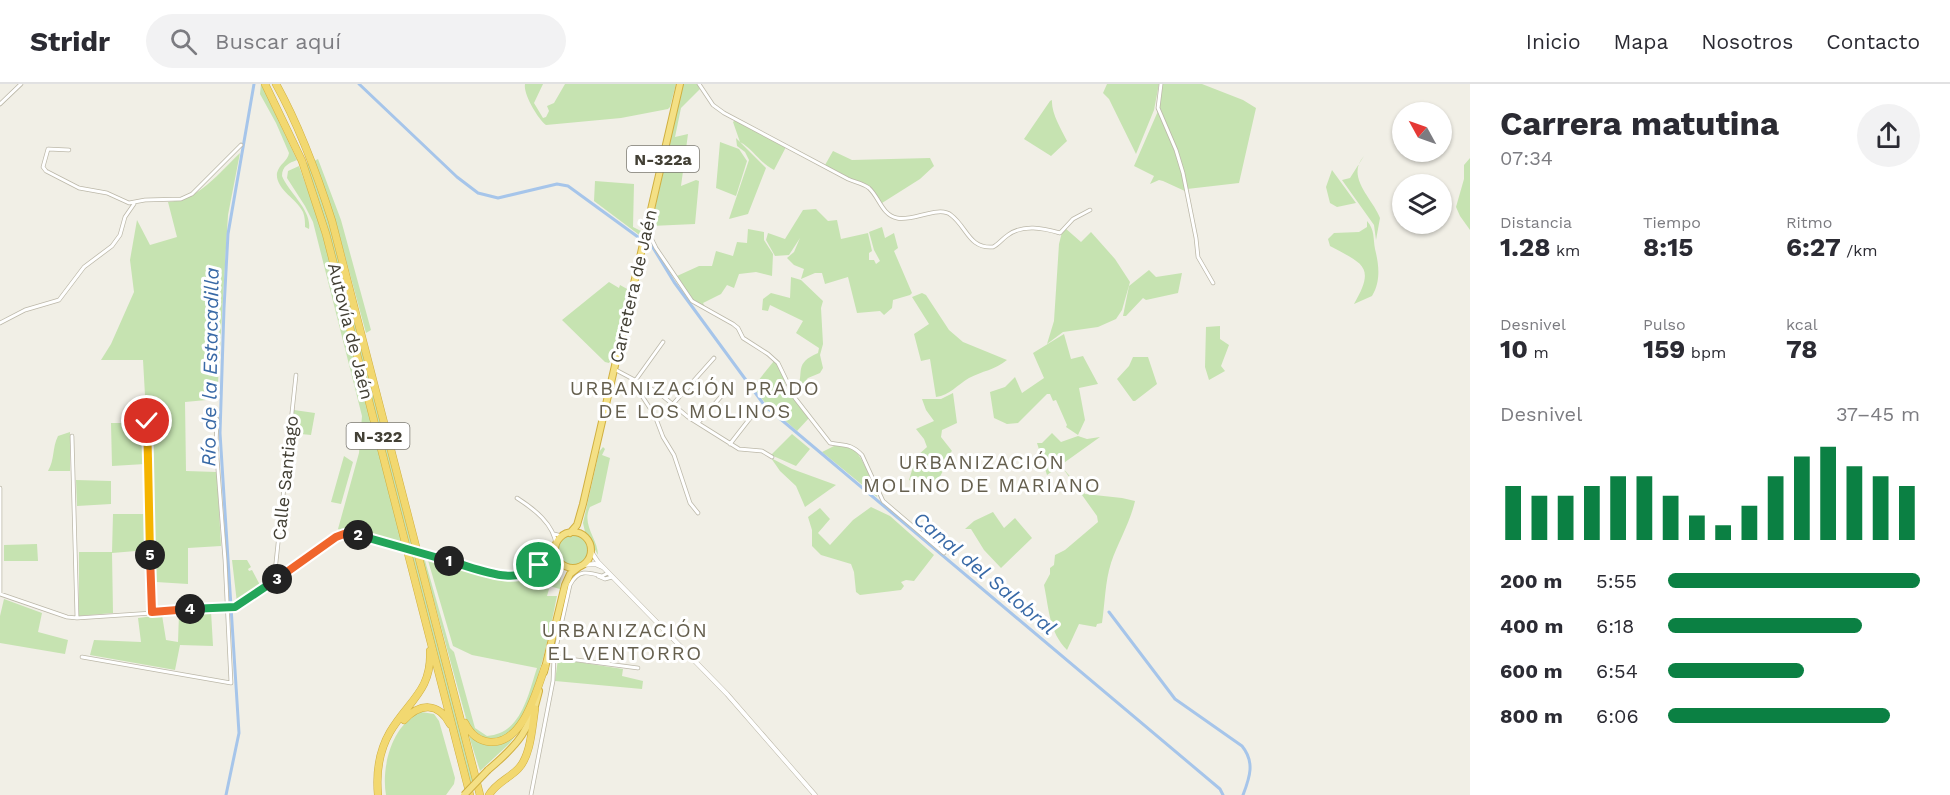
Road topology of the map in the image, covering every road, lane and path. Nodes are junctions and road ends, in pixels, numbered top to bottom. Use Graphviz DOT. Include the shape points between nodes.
graph roads {
  1 [pos="21,84"];
  2 [pos="265,84"];
  3 [pos="276,84"];
  4 [pos="680,84"];
  5 [pos="699,84"];
  6 [pos="1161,84"];
  7 [pos="0,104"];
  8 [pos="241,145"];
  9 [pos="69,150"];
  10 [pos="134,204"];
  11 [pos="1090,210"];
  12 [pos="648,224"];
  13 [pos="1213,283"];
  14 [pos="0,323"];
  15 [pos="663,342"];
  16 [pos="714,358"];
  17 [pos="614,369"];
  18 [pos="296,375"];
  19 [pos="630,378"];
  20 [pos="635,381"];
  21 [pos="725,392"];
  22 [pos="673,404"];
  23 [pos="751,417"];
  24 [pos="217,420"];
  25 [pos="147,421"];
  26 [pos="698,423"];
  27 [pos="72,436"];
  28 [pos="730,444"];
  29 [pos="772,457"];
  30 [pos="0,488"];
  31 [pos="517,498"];
  32 [pos="698,513"];
  33 [pos="578,523"];
  34 [pos="552,533"];
  35 [pos="570,533"];
  36 [pos="562,536"];
  37 [pos="586,538"];
  38 [pos="556,547"];
  39 [pos="590,550"];
  40 [pos="944,553"];
  41 [pos="548,556"];
  42 [pos="558,560"];
  43 [pos="581,566"];
  44 [pos="606,571"];
  45 [pos="594,574"];
  46 [pos="612,577"];
  47 [pos="274,581"];
  48 [pos="565,585"];
  49 [pos="0,594"];
  50 [pos="228,608"];
  51 [pos="152,612"];
  52 [pos="77,618"];
  53 [pos="425,625"];
  54 [pos="82,657"];
  55 [pos="554,657"];
  56 [pos="545,667"];
  57 [pos="638,668"];
  58 [pos="458,709"];
  59 [pos="535,709"];
  60 [pos="458,748"];
  61 [pos="378,795"];
  62 [pos="383,795"];
  63 [pos="464,795"];
  64 [pos="470,795"];
  65 [pos="480,795"];
  66 [pos="489,795"];
  67 [pos="531,795"];
  68 [pos="814,795"];
  1 -- 7 [label="street"];
  2 -- 53 [label="highway, Autovía de Jaén / N-322" via="297,147 322,219"];
  3 -- 58 [label="highway, Autovía de Jaén / N-322" via="308,153 332,221"];
  4 -- 12 [label="highway, Carretera de Jaén / N-322a"];
  5 -- 11 [label="street" via="713,105 724,113 865,185 893,218 948,212 974,243 993,248 1021,229 1060,233 1073,219"];
  6 -- 13 [label="street" via="1158,108 1183,173 1198,257"];
  8 -- 10 [label="street" via="192,194 182,199"];
  9 -- 10 [label="street" via="48,149 43,167 46,171 79,188 107,193"];
  10 -- 14 [label="street" via="112,246 84,267 59,300 25,310"];
  12 -- 17 [label="highway, Carretera de Jaén / N-322a"];
  12 -- 40 [label="street" via="656,248 692,300 733,324 743,338 778,363 795,398 830,442 857,450 884,501"];
  15 -- 20 [label="street"];
  16 -- 22 [label="street"];
  17 -- 19 [label="street"];
  17 -- 33 [label="highway, Carretera de Jaén / N-322a"];
  18 -- 47 [label="street, Calle Santiago"];
  19 -- 20 [label="street"];
  19 -- 32 [label="street" via="655,416 674,455 690,503"];
  20 -- 22 [label="street"];
  21 -- 26 [label="street"];
  22 -- 26 [label="street"];
  23 -- 28 [label="street"];
  24 -- 50 [label="street"];
  25 -- 51 [label="street"];
  26 -- 28 [label="street"];
  27 -- 52 [label="street"];
  28 -- 29 [label="street"];
  30 -- 49 [label="street"];
  31 -- 34 [label="street" via="540,515"];
  33 -- 35 [label="highway, Carretera de Jaén / N-322a"];
  33 -- 37 [label="highway"];
  34 -- 36 [label="street"];
  34 -- 38 [label="street"];
  35 -- 36 [label="highway"];
  35 -- 37 [label="highway"];
  36 -- 38 [label="highway"];
  37 -- 39 [label="highway"];
  38 -- 41 [label="street"];
  38 -- 42 [label="highway"];
  39 -- 43 [label="highway"];
  39 -- 44 [label="street"];
  41 -- 42 [label="street"];
  41 -- 47 [label="street, bridge" via="529,573 506,576 344,534"];
  42 -- 43 [label="highway" via="570,568"];
  42 -- 48 [label="highway" via="564,570"];
  43 -- 44 [label="street" via="595,564"];
  43 -- 48 [label="highway" via="570,574"];
  44 -- 45 [label="street" via="604,576"];
  44 -- 46 [label="street"];
  45 -- 46 [label="street" via="605,579"];
  45 -- 55 [label="street" via="581,573 572,580"];
  46 -- 68 [label="street" via="727,694"];
  47 -- 50 [label="street"];
  48 -- 56 [label="highway"];
  49 -- 52 [label="street"];
  50 -- 51 [label="street"];
  50 -- 54 [label="street" via="231,683"];
  51 -- 52 [label="street"];
  53 -- 60 [label="highway, Autovía de Jaén / N-322"];
  53 -- 61 [label="highway" via="430,671 423,690 385,742 378,770"];
  55 -- 57 [label="street"];
  55 -- 67 [label="street"];
  56 -- 58 [label="highway" via="522,721 507,738 495,742 481,740 468,728"];
  56 -- 59 [label="highway"];
  58 -- 65 [label="highway, Autovía de Jaén / N-322"];
  59 -- 63 [label="highway, bridge" via="520,739"];
  59 -- 66 [label="highway" via="522,764"];
  60 -- 62 [label="highway" via="443,714 429,707 416,709 402,721 389,743 383,765"];
  60 -- 64 [label="highway, Autovía de Jaén / N-322"];
}
